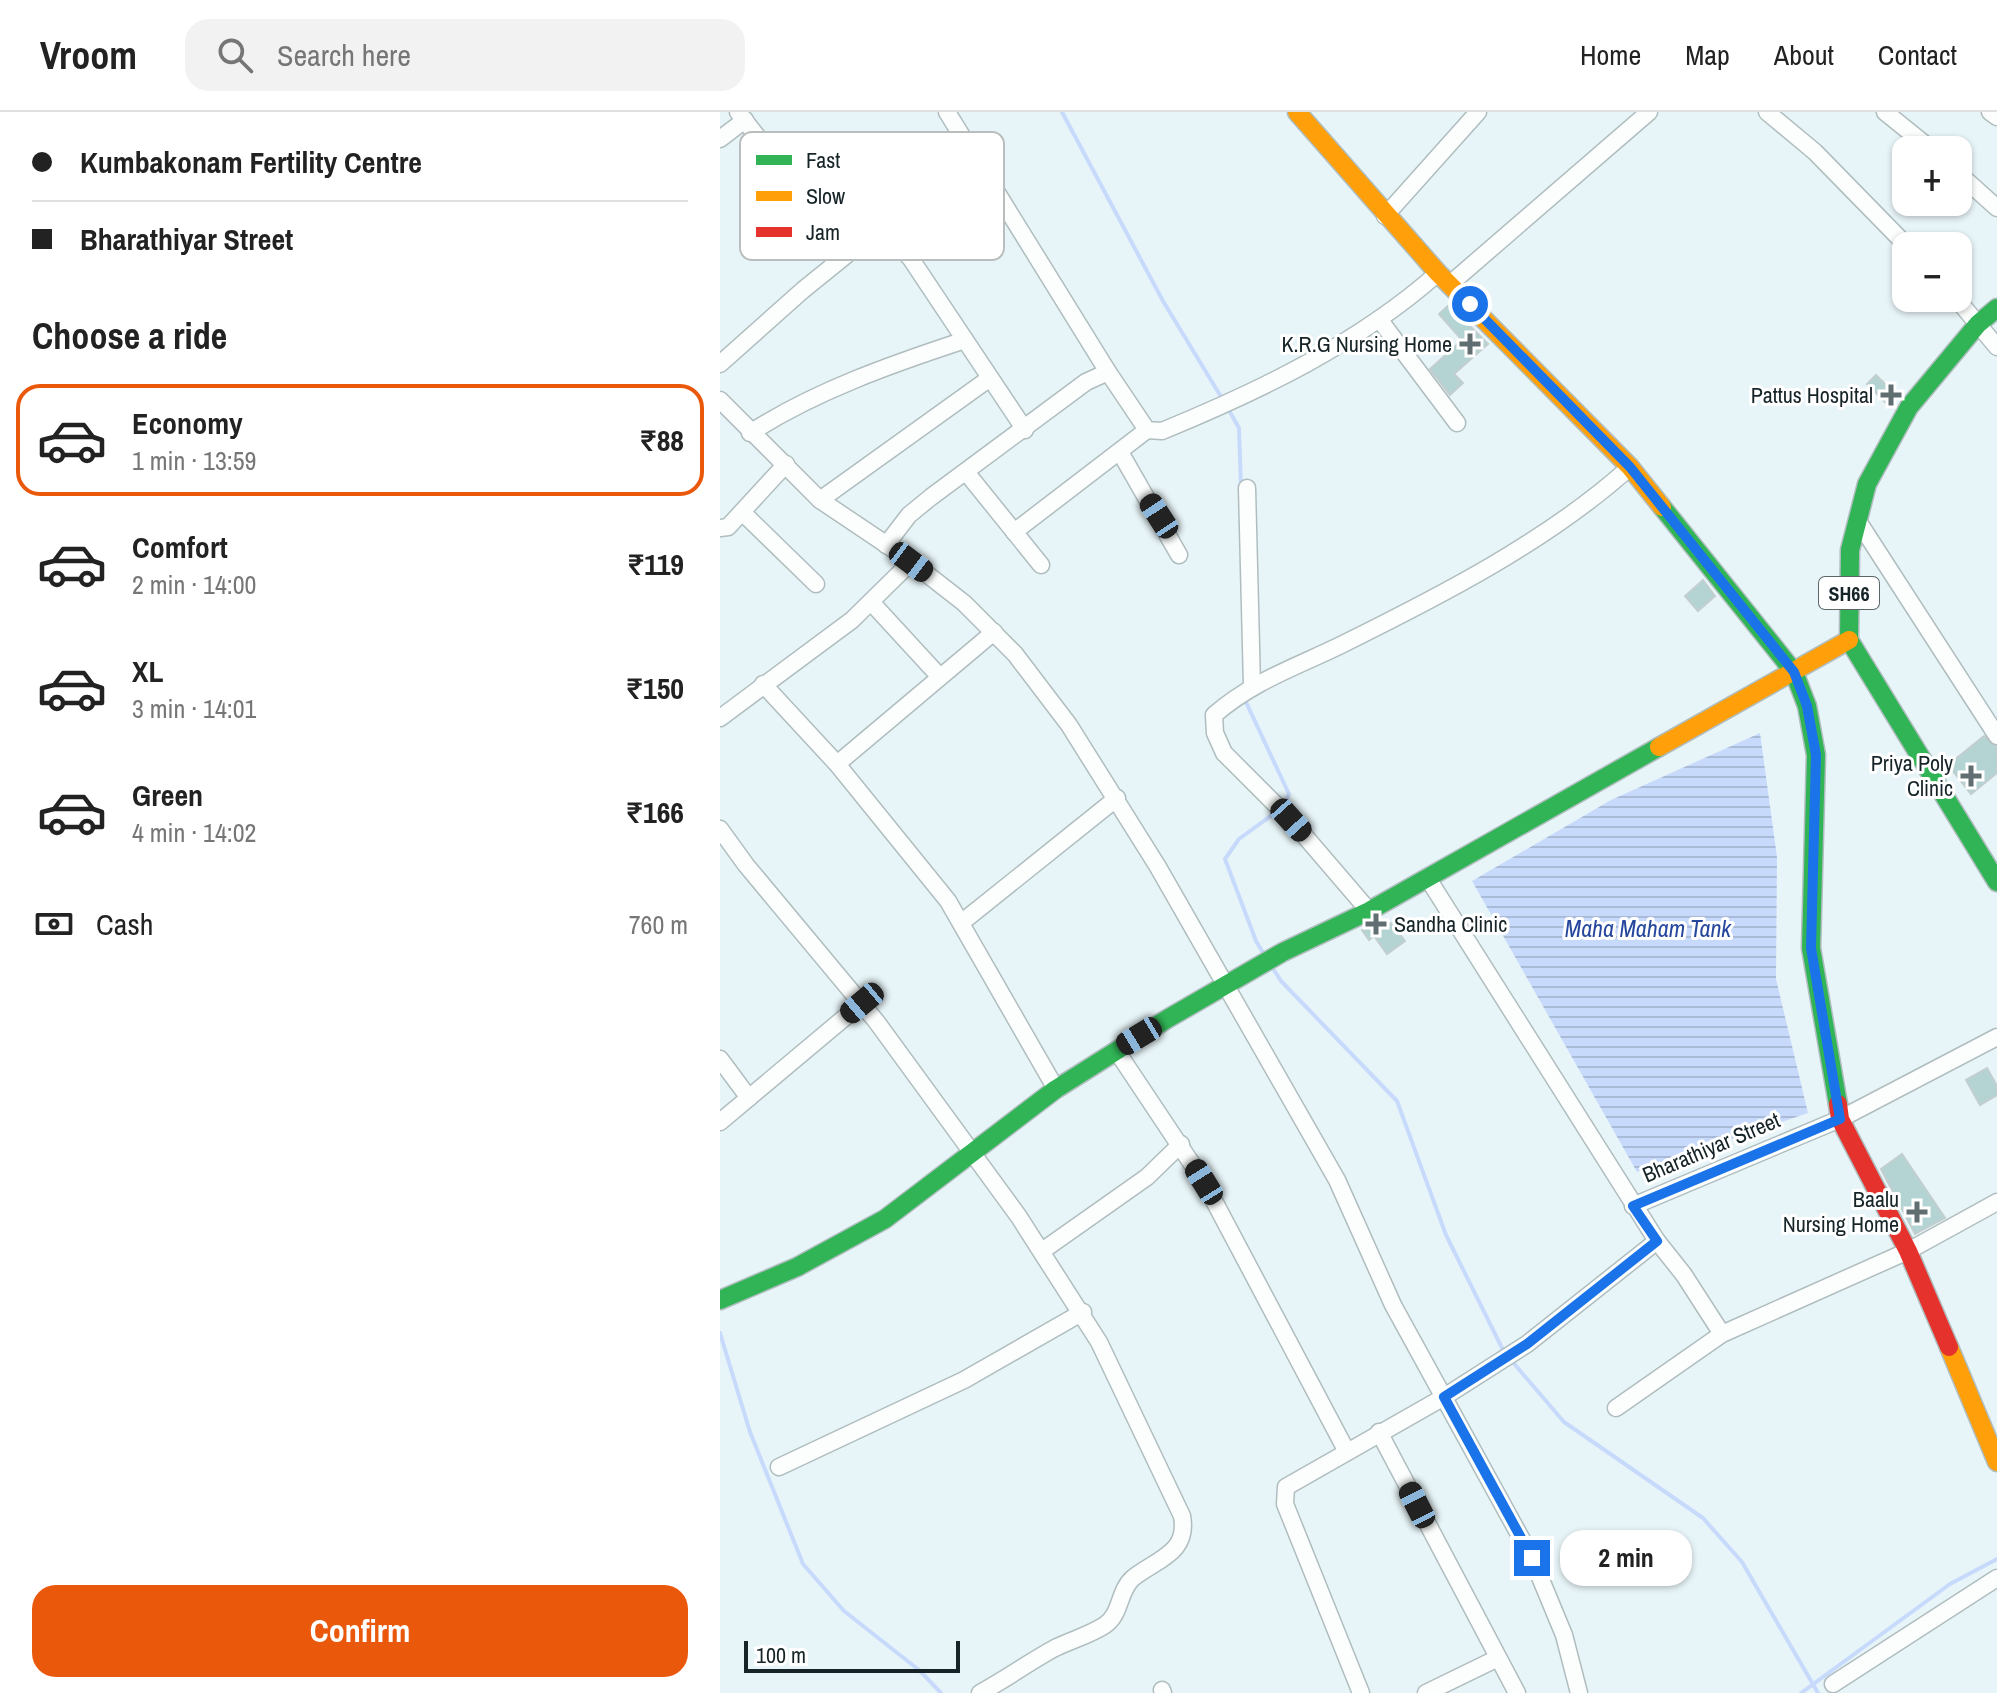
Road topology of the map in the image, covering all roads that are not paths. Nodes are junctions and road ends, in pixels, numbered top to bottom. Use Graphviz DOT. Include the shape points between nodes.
graph roads {
  1 [pos="947,112"];
  2 [pos="1297,112"];
  3 [pos="1478,112"];
  4 [pos="1649,112"];
  5 [pos="1767,112"];
  6 [pos="1885,112"];
  7 [pos="1990,112"];
  8 [pos="741,116"];
  9 [pos="1997,117"];
  10 [pos="754,132"];
  11 [pos="959,132"];
  12 [pos="1915,136"];
  13 [pos="720,139"];
  14 [pos="1972,186"];
  15 [pos="1004,204"];
  16 [pos="1997,208"];
  17 [pos="1385,216"];
  18 [pos="1893,232"];
  19 [pos="839,260"];
  20 [pos="912,260"];
  21 [pos="1444,279"];
  22 [pos="1997,308"];
  23 [pos="1968,312"];
  24 [pos="1379,319"];
  25 [pos="1978,324"];
  26 [pos="965,340"];
  27 [pos="1997,347"];
  28 [pos="720,364"];
  29 [pos="1108,372"];
  30 [pos="990,378"];
  31 [pos="720,400"];
  32 [pos="1457,423"];
  33 [pos="1025,430"];
  34 [pos="1147,430"];
  35 [pos="750,433"];
  36 [pos="1120,452"];
  37 [pos="786,464"];
  38 [pos="1630,467"];
  39 [pos="966,472"];
  40 [pos="1247,488"];
  41 [pos="820,500"];
  42 [pos="742,512"];
  43 [pos="1858,521"];
  44 [pos="720,528"];
  45 [pos="1014,532"];
  46 [pos="886,545"];
  47 [pos="1179,555"];
  48 [pos="911,562"];
  49 [pos="1041,565"];
  50 [pos="816,584"];
  51 [pos="871,602"];
  52 [pos="994,632"];
  53 [pos="1849,640"];
  54 [pos="1794,672"];
  55 [pos="940,677"];
  56 [pos="1257,683"];
  57 [pos="763,684"];
  58 [pos="720,718"];
  59 [pos="1997,736"];
  60 [pos="837,764"];
  61 [pos="1117,798"];
  62 [pos="720,829"];
  63 [pos="1427,877"];
  64 [pos="1997,882"];
  65 [pos="1369,911"];
  66 [pos="961,923"];
  67 [pos="1227,985"];
  68 [pos="862,1003"];
  69 [pos="1997,1037"];
  70 [pos="1116,1050"];
  71 [pos="720,1059"];
  72 [pos="1056,1089"];
  73 [pos="749,1098"];
  74 [pos="1840,1119"];
  75 [pos="720,1122"];
  76 [pos="1181,1144"];
  77 [pos="971,1154"];
  78 [pos="1997,1202"];
  79 [pos="1633,1206"];
  80 [pos="1657,1241"];
  81 [pos="1042,1251"];
  82 [pos="1908,1251"];
  83 [pos="724,1298"];
  84 [pos="1083,1312"];
  85 [pos="1722,1334"];
  86 [pos="1444,1397"];
  87 [pos="1616,1408"];
  88 [pos="1379,1432"];
  89 [pos="1346,1450"];
  90 [pos="1997,1462"];
  91 [pos="779,1467"];
  92 [pos="1997,1578"];
  93 [pos="1498,1658"];
  94 [pos="1833,1684"];
  95 [pos="980,1693"];
  96 [pos="1361,1693"];
  97 [pos="1426,1693"];
  98 [pos="1517,1693"];
  99 [pos="1579,1693"];
  1 -- 11 [label="street"];
  2 -- 17 [label="street"];
  3 -- 17 [label="street"];
  4 -- 21 [label="street"];
  5 -- 18 [label="street" via="1815,152"];
  6 -- 12 [label="street"];
  7 -- 9 [label="street"];
  8 -- 10 [label="street"];
  8 -- 13 [label="street"];
  14 -- 16 [label="street"];
  15 -- 29 [label="street"];
  17 -- 21 [label="street"];
  19 -- 28 [label="street"];
  20 -- 26 [label="street"];
  21 -- 24 [label="street"];
  21 -- 38 [label="street"];
  22 -- 25 [label="street, SH66"];
  23 -- 25 [label="street"];
  24 -- 32 [label="street"];
  24 -- 34 [label="street" via="1291,372 1162,431"];
  25 -- 27 [label="street"];
  25 -- 43 [label="street, SH66" via="1909,407 1882,451"];
  26 -- 30 [label="street"];
  26 -- 35 [label="street" via="888,365"];
  29 -- 33 [label="street" via="1058,400"];
  29 -- 34 [label="street"];
  30 -- 33 [label="street"];
  30 -- 41 [label="street"];
  31 -- 35 [label="street"];
  33 -- 39 [label="street"];
  34 -- 36 [label="street"];
  35 -- 37 [label="street"];
  36 -- 45 [label="street"];
  36 -- 47 [label="street"];
  37 -- 41 [label="street"];
  37 -- 42 [label="street"];
  38 -- 54 [label="street"];
  38 -- 56 [label="street" via="1583,509 1448,593"];
  39 -- 45 [label="street"];
  39 -- 46 [label="street" via="909,515"];
  40 -- 56 [label="street"];
  41 -- 46 [label="street"];
  42 -- 44 [label="street"];
  42 -- 50 [label="street"];
  43 -- 53 [label="street, SH66" via="1850,550"];
  43 -- 59 [label="street"];
  45 -- 49 [label="street"];
  46 -- 48 [label="street"];
  48 -- 51 [label="street"];
  48 -- 52 [label="street"];
  51 -- 55 [label="street"];
  51 -- 57 [label="street"];
  52 -- 55 [label="street"];
  52 -- 61 [label="street" via="1045,693"];
  53 -- 54 [label="street"];
  53 -- 64 [label="street, SH66"];
  54 -- 63 [label="street"];
  54 -- 74 [label="street" via="1816,755 1811,948"];
  55 -- 60 [label="street"];
  56 -- 65 [label="street" via="1214,715 1224,753 1291,820"];
  57 -- 58 [label="street"];
  57 -- 60 [label="street"];
  60 -- 66 [label="street"];
  61 -- 66 [label="street"];
  61 -- 67 [label="street"];
  62 -- 68 [label="street"];
  63 -- 65 [label="street"];
  63 -- 79 [label="street"];
  65 -- 67 [label="street"];
  66 -- 72 [label="street"];
  67 -- 70 [label="street"];
  67 -- 86 [label="street" via="1337,1180 1393,1305"];
  68 -- 73 [label="street"];
  68 -- 77 [label="street"];
  69 -- 74 [label="street, Bharathiyar Street"];
  70 -- 72 [label="street"];
  70 -- 76 [label="street"];
  71 -- 73 [label="street"];
  72 -- 77 [label="street"];
  73 -- 75 [label="street"];
  74 -- 79 [label="street, Bharathiyar Street"];
  74 -- 82 [label="street"];
  76 -- 81 [label="street" via="1147,1177"];
  76 -- 89 [label="street"];
  77 -- 81 [label="street"];
  77 -- 83 [label="street" via="885,1219 797,1267"];
  78 -- 82 [label="street"];
  79 -- 80 [label="street, Bharathiyar Street"];
  80 -- 85 [label="street, Bharathiyar Street"];
  80 -- 86 [label="street" via="1527,1344"];
  81 -- 84 [label="street"];
  82 -- 85 [label="street"];
  82 -- 90 [label="street"];
  84 -- 91 [label="street" via="964,1380"];
  84 -- 95 [label="street" via="1184,1528 1178,1546 1162,1563 1133,1579 1104,1626"];
  85 -- 87 [label="street"];
  86 -- 88 [label="street"];
  86 -- 99 [label="street" via="1532,1558 1564,1635"];
  88 -- 89 [label="street"];
  88 -- 93 [label="street"];
  89 -- 96 [label="street" via="1294,1480 1283,1495"];
  92 -- 94 [label="street"];
  93 -- 97 [label="street"];
  93 -- 98 [label="street"];
}
